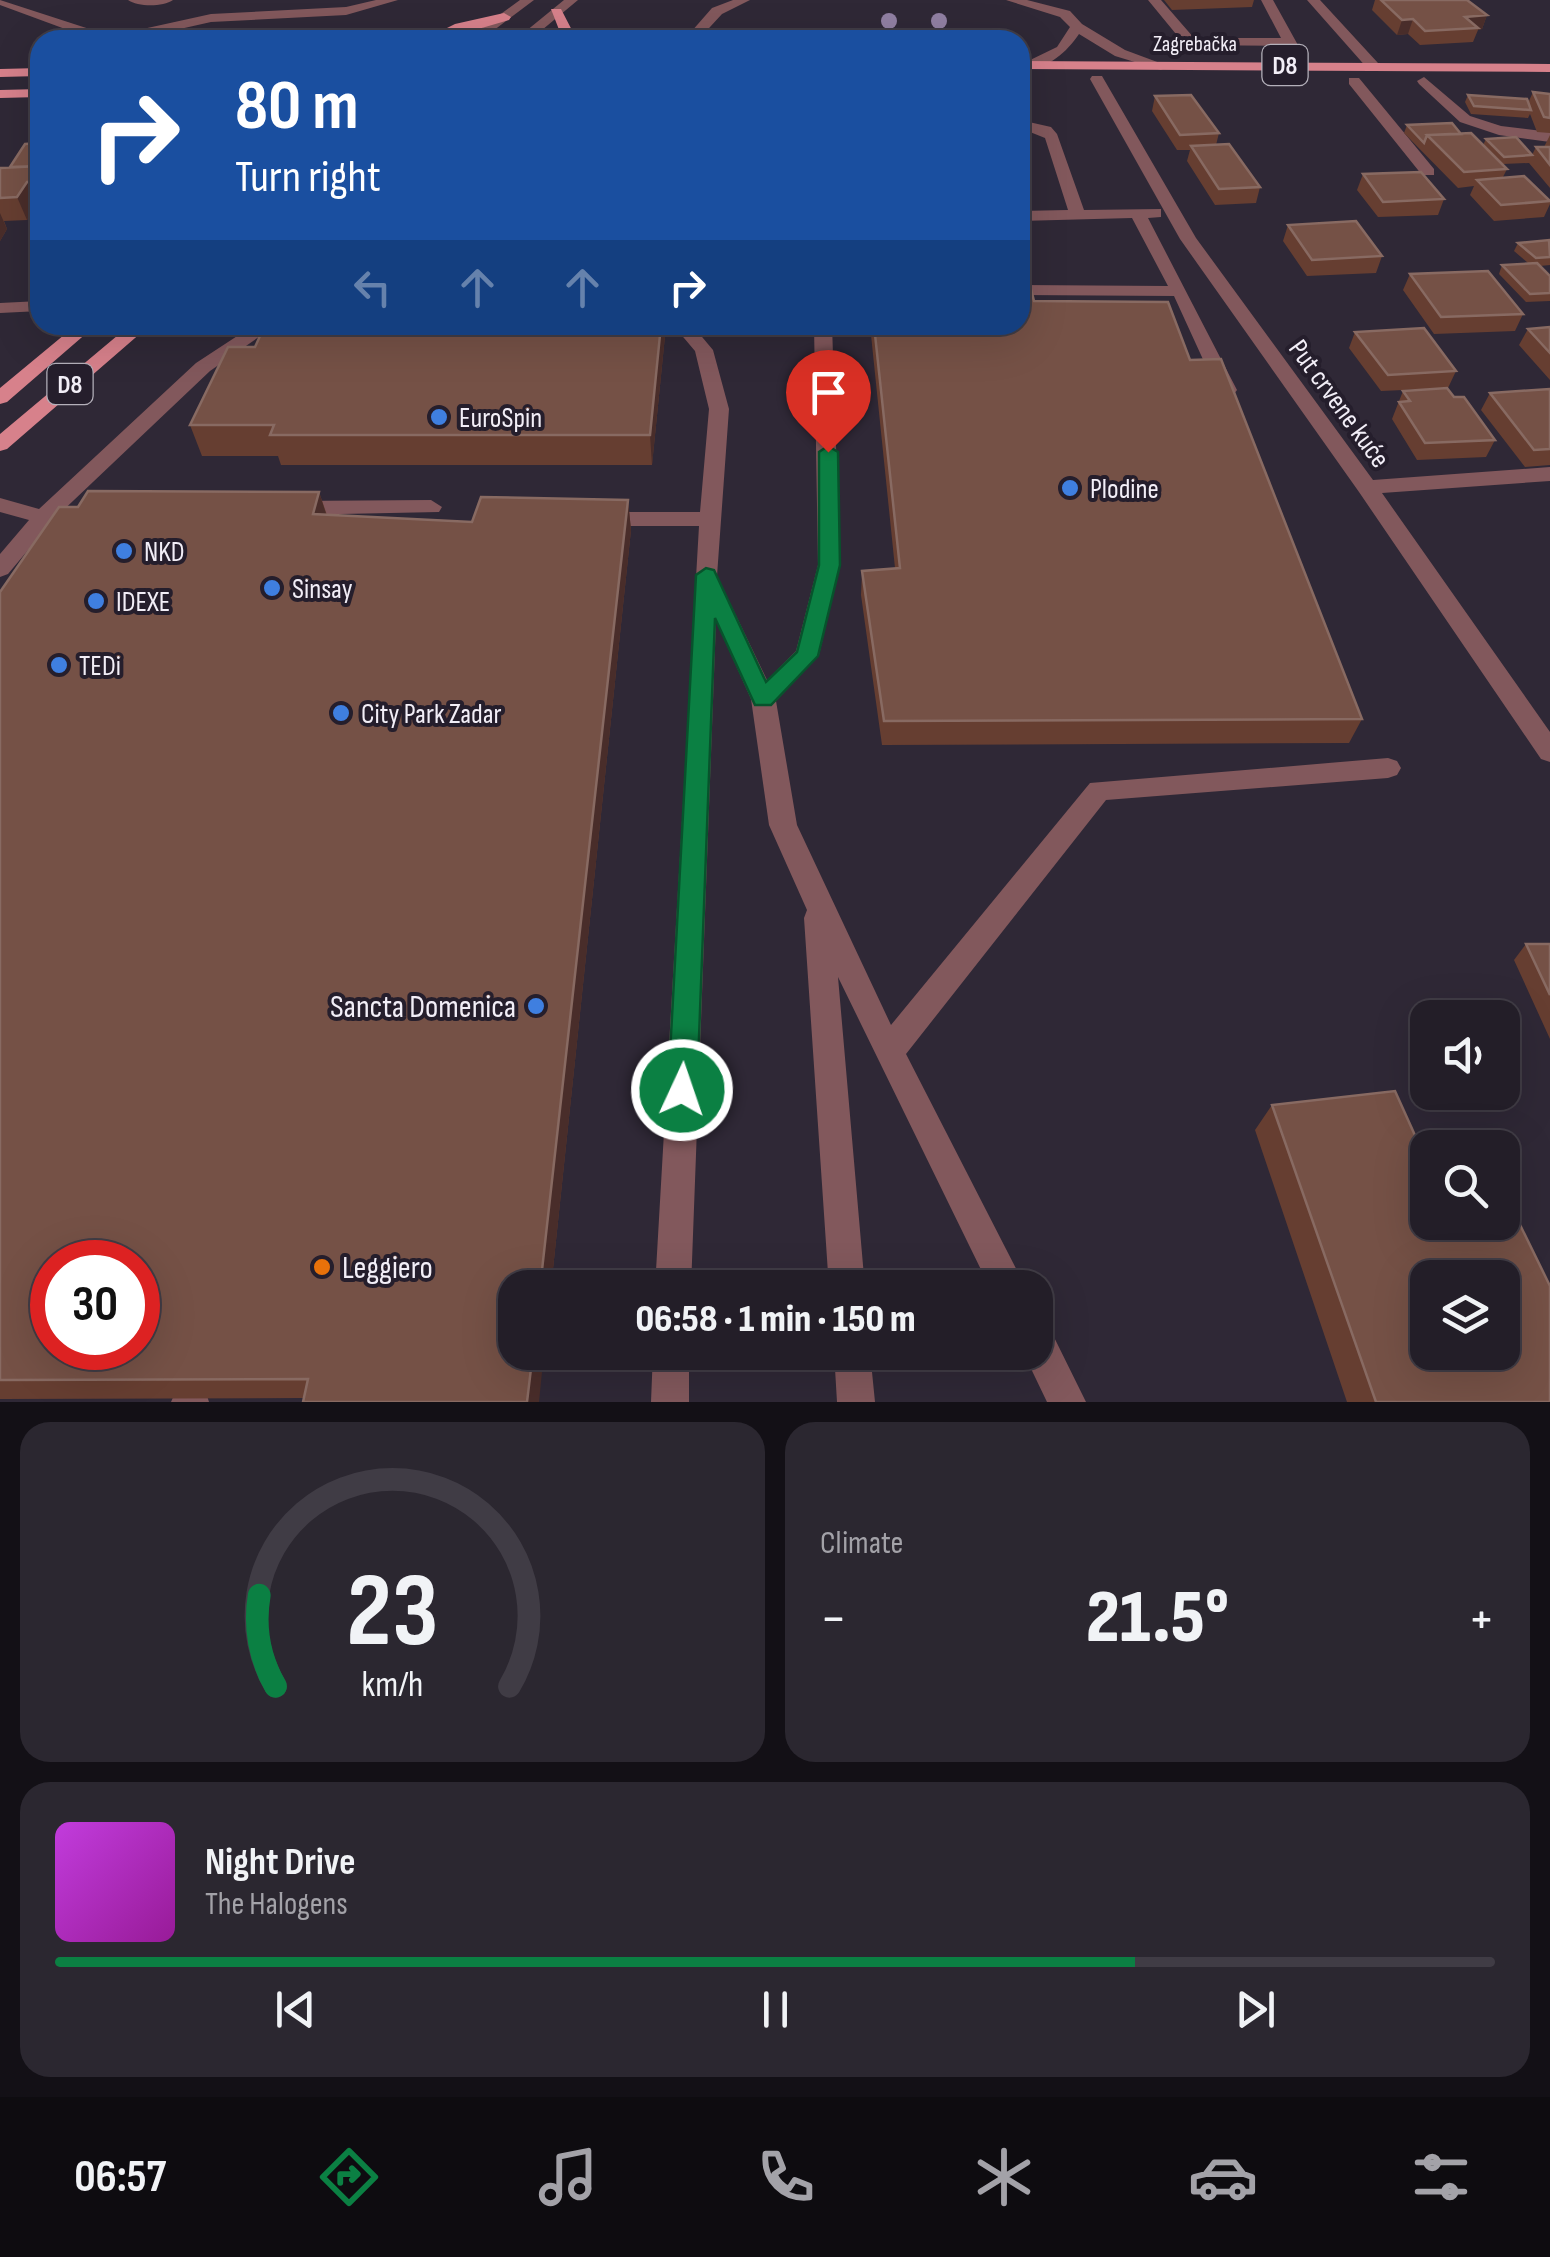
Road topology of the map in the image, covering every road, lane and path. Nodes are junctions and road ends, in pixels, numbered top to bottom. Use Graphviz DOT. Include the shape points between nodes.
graph roads {
  1 [pos="134,0"];
  2 [pos="167,0"];
  3 [pos="528,0"];
  4 [pos="572,0"];
  5 [pos="744,0"];
  6 [pos="1012,0"];
  7 [pos="1154,0"];
  8 [pos="1267,0"];
  9 [pos="1313,0"];
  10 [pos="8,1"];
  11 [pos="392,1"];
  12 [pos="556,12"];
  13 [pos="504,17"];
  14 [pos="1077,27"];
  15 [pos="84,30"];
  16 [pos="156,30"];
  17 [pos="453,30"];
  18 [pos="486,30"];
  19 [pos="534,30"];
  20 [pos="565,30"];
  21 [pos="698,30"];
  22 [pos="1289,42"];
  23 [pos="1030,64"];
  24 [pos="1302,65"];
  25 [pos="1030,66"];
  26 [pos="1161,66"];
  27 [pos="1372,66"];
  28 [pos="1550,68"];
  29 [pos="30,72"];
  30 [pos="0,73"];
  31 [pos="1030,80"];
  32 [pos="1097,80"];
  33 [pos="1354,80"];
  34 [pos="1424,81"];
  35 [pos="1550,82"];
  36 [pos="30,93"];
  37 [pos="0,94"];
  38 [pos="1030,126"];
  39 [pos="1550,137"];
  40 [pos="1428,172"];
  41 [pos="1170,212"];
  42 [pos="1138,215"];
  43 [pos="1030,216"];
  44 [pos="1078,216"];
  45 [pos="1030,290"];
  46 [pos="1180,290"];
  47 [pos="30,306"];
  48 [pos="0,308"];
  49 [pos="75,335"];
  50 [pos="129,335"];
  51 [pos="252,335"];
  52 [pos="691,335"];
  53 [pos="823,335"];
  54 [pos="0,398"];
  55 [pos="1238,414"];
  56 [pos="0,445"];
  57 [pos="1550,474"];
  58 [pos="1367,487"];
  59 [pos="0,505"];
  60 [pos="431,507"];
  61 [pos="92,508"];
  62 [pos="271,508"];
  63 [pos="48,512"];
  64 [pos="572,519"];
  65 [pos="710,519"];
  66 [pos="4,558"];
  67 [pos="706,575"];
  68 [pos="763,699"];
  69 [pos="1550,752"];
  70 [pos="1388,768"];
  71 [pos="816,898"];
  72 [pos="888,1051"];
  73 [pos="675,1270"];
  74 [pos="846,1270"];
  75 [pos="1000,1270"];
  76 [pos="671,1370"];
  77 [pos="853,1370"];
  78 [pos="1052,1370"];
  79 [pos="670,1402"];
  80 [pos="856,1402"];
  81 [pos="1068,1402"];
  1 -- 2 [label="street"];
  3 -- 13 [label="street"];
  4 -- 12 [label="street"];
  5 -- 21 [label="street" via="717,11"];
  6 -- 14 [label="street" via="1065,14"];
  7 -- 22 [label="street" via="1190,42"];
  8 -- 22 [label="street"];
  9 -- 27 [label="street"];
  10 -- 15 [label="street"];
  11 -- 16 [label="street" via="346,11 211,18"];
  12 -- 19 [label="street"];
  12 -- 20 [label="main road"];
  13 -- 17 [label="main road"];
  13 -- 18 [label="street"];
  14 -- 23 [label="street" via="1062,50"];
  14 -- 26 [label="street" via="1120,53"];
  22 -- 24 [label="street"];
  24 -- 26 [label="main road, Zagrebačka / D8"];
  24 -- 27 [label="main road, Zagrebačka / D8"];
  25 -- 26 [label="main road, Zagrebačka / D8"];
  27 -- 28 [label="main road, Zagrebačka / D8"];
  29 -- 30 [label="main road"];
  31 -- 32 [label="main road, Zagrebačka / D8"];
  32 -- 33 [label="main road, Zagrebačka / D8"];
  32 -- 41 [label="street, Put crvene kuće"];
  33 -- 34 [label="main road, Zagrebačka / D8"];
  33 -- 40 [label="street"];
  34 -- 35 [label="main road, Zagrebačka / D8"];
  34 -- 39 [label="street" via="1464,119"];
  36 -- 37 [label="main road"];
  38 -- 44 [label="street" via="1052,137"];
  41 -- 42 [label="street"];
  41 -- 58 [label="street, Put crvene kuće"];
  42 -- 44 [label="street"];
  42 -- 46 [label="street"];
  43 -- 44 [label="street"];
  45 -- 46 [label="street"];
  46 -- 55 [label="street"];
  47 -- 48 [label="street"];
  49 -- 54 [label="main road, D8"];
  50 -- 56 [label="main road, D8"];
  51 -- 63 [label="street" via="203,367"];
  52 -- 65 [label="street" via="704,350 719,410"];
  53 -- 68 [label="street" via="830,565 807,656"];
  57 -- 58 [label="street"];
  58 -- 69 [label="street, Put crvene kuće"];
  59 -- 63 [label="street"];
  60 -- 62 [label="street"];
  61 -- 63 [label="street"];
  63 -- 66 [label="street"];
  64 -- 65 [label="street"];
  65 -- 67 [label="street"];
  67 -- 68 [label="street"];
  67 -- 73 [label="street"];
  68 -- 71 [label="street" via="783,825"];
  70 -- 72 [label="street" via="1099,790"];
  71 -- 72 [label="street"];
  71 -- 74 [label="street"];
  72 -- 75 [label="street"];
  76 -- 79 [label="street"];
  77 -- 80 [label="street"];
  78 -- 81 [label="street"];
}
